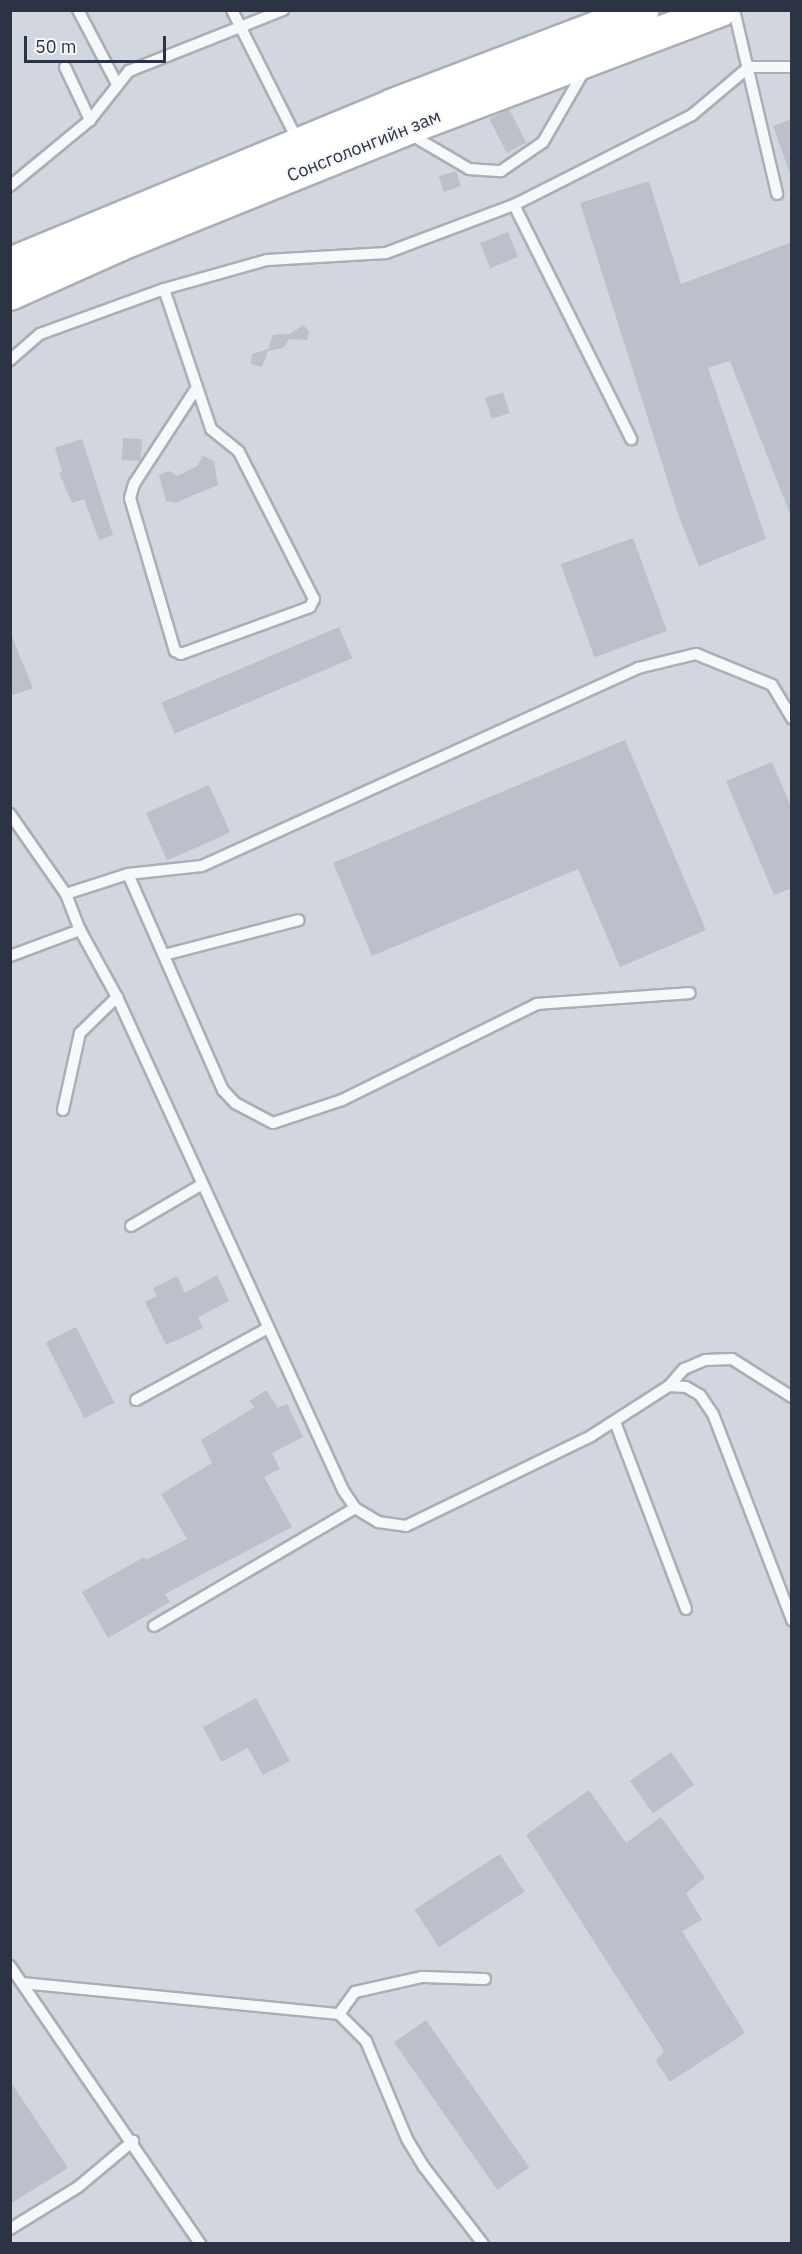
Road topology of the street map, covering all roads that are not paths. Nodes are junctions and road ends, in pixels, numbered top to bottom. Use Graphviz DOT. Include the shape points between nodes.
graph roads {
  1 [pos="78,10"];
  2 [pos="232,10"];
  3 [pos="283,10"];
  4 [pos="643,10"];
  5 [pos="721,10"];
  6 [pos="734,10"];
  7 [pos="241,28"];
  8 [pos="592,59"];
  9 [pos="65,67"];
  10 [pos="749,67"];
  11 [pos="792,67"];
  12 [pos="117,84"];
  13 [pos="90,120"];
  14 [pos="403,130"];
  15 [pos="299,143"];
  16 [pos="10,186"];
  17 [pos="777,194"];
  18 [pos="514,205"];
  19 [pos="10,264"];
  20 [pos="164,289"];
  21 [pos="10,294"];
  22 [pos="10,360"];
  23 [pos="195,389"];
  24 [pos="631,439"];
  25 [pos="792,718"];
  26 [pos="10,814"];
  27 [pos="128,874"];
  28 [pos="66,894"];
  29 [pos="299,920"];
  30 [pos="80,930"];
  31 [pos="164,955"];
  32 [pos="10,956"];
  33 [pos="690,993"];
  34 [pos="117,997"];
  35 [pos="63,1110"];
  36 [pos="201,1185"];
  37 [pos="131,1226"];
  38 [pos="268,1328"];
  39 [pos="669,1386"];
  40 [pos="792,1397"];
  41 [pos="136,1400"];
  42 [pos="615,1422"];
  43 [pos="355,1508"];
  44 [pos="789,1606"];
  45 [pos="686,1608"];
  46 [pos="792,1620"];
  47 [pos="154,1626"];
  48 [pos="10,1966"];
  49 [pos="485,1979"];
  50 [pos="22,1983"];
  51 [pos="339,2014"];
  52 [pos="133,2141"];
  53 [pos="10,2229"];
  54 [pos="200,2244"];
  55 [pos="483,2244"];
  1 -- 12 [label="lane"];
  2 -- 7 [label="lane"];
  3 -- 7 [label="lane"];
  4 -- 15 [label="main road, Сонсголонгийн зам"];
  5 -- 8 [label="main road, Сонсголонгийн зам"];
  6 -- 10 [label="lane"];
  7 -- 12 [label="lane" via="133,69"];
  7 -- 15 [label="lane"];
  8 -- 14 [label="main road, Сонсголонгийн зам"];
  8 -- 14 [label="lane" via="543,142 501,171 469,169"];
  9 -- 13 [label="lane"];
  10 -- 11 [label="lane"];
  10 -- 17 [label="lane"];
  10 -- 18 [label="lane" via="692,115"];
  12 -- 13 [label="lane"];
  13 -- 16 [label="lane"];
  14 -- 21 [label="main road, Сонсголонгийн зам" via="119,245"];
  15 -- 19 [label="main road, Сонсголонгийн зам"];
  18 -- 20 [label="lane" via="386,253 267,260"];
  18 -- 24 [label="lane"];
  20 -- 22 [label="lane" via="40,334"];
  20 -- 23 [label="lane"];
  23 -- 23 [label="lane" via="211,429 239,452 314,599 310,607 181,654 175,651 130,498 134,483"];
  25 -- 27 [label="lane" via="772,685 696,654 638,668 202,866"];
  26 -- 28 [label="lane"];
  27 -- 28 [label="lane"];
  27 -- 31 [label="lane"];
  28 -- 30 [label="lane"];
  29 -- 31 [label="lane"];
  30 -- 32 [label="lane"];
  30 -- 34 [label="lane"];
  31 -- 33 [label="lane" via="223,1090 235,1103 273,1123 342,1100 537,1004"];
  34 -- 35 [label="lane" via="80,1033"];
  34 -- 36 [label="lane"];
  36 -- 37 [label="lane"];
  36 -- 38 [label="lane"];
  38 -- 41 [label="lane"];
  38 -- 43 [label="lane" via="342,1490"];
  39 -- 40 [label="lane" via="684,1370 705,1360 732,1359"];
  39 -- 42 [label="lane"];
  39 -- 44 [label="lane" via="686,1387 700,1395 713,1414"];
  42 -- 43 [label="lane" via="406,1526 378,1522"];
  42 -- 45 [label="lane"];
  43 -- 47 [label="lane"];
  44 -- 46 [label="lane"];
  48 -- 50 [label="lane"];
  49 -- 51 [label="lane" via="423,1977 356,1992"];
  50 -- 51 [label="lane"];
  50 -- 52 [label="lane"];
  51 -- 55 [label="lane" via="366,2040 407,2139 424,2167"];
  52 -- 53 [label="lane" via="78,2187"];
  52 -- 54 [label="lane"];
}
